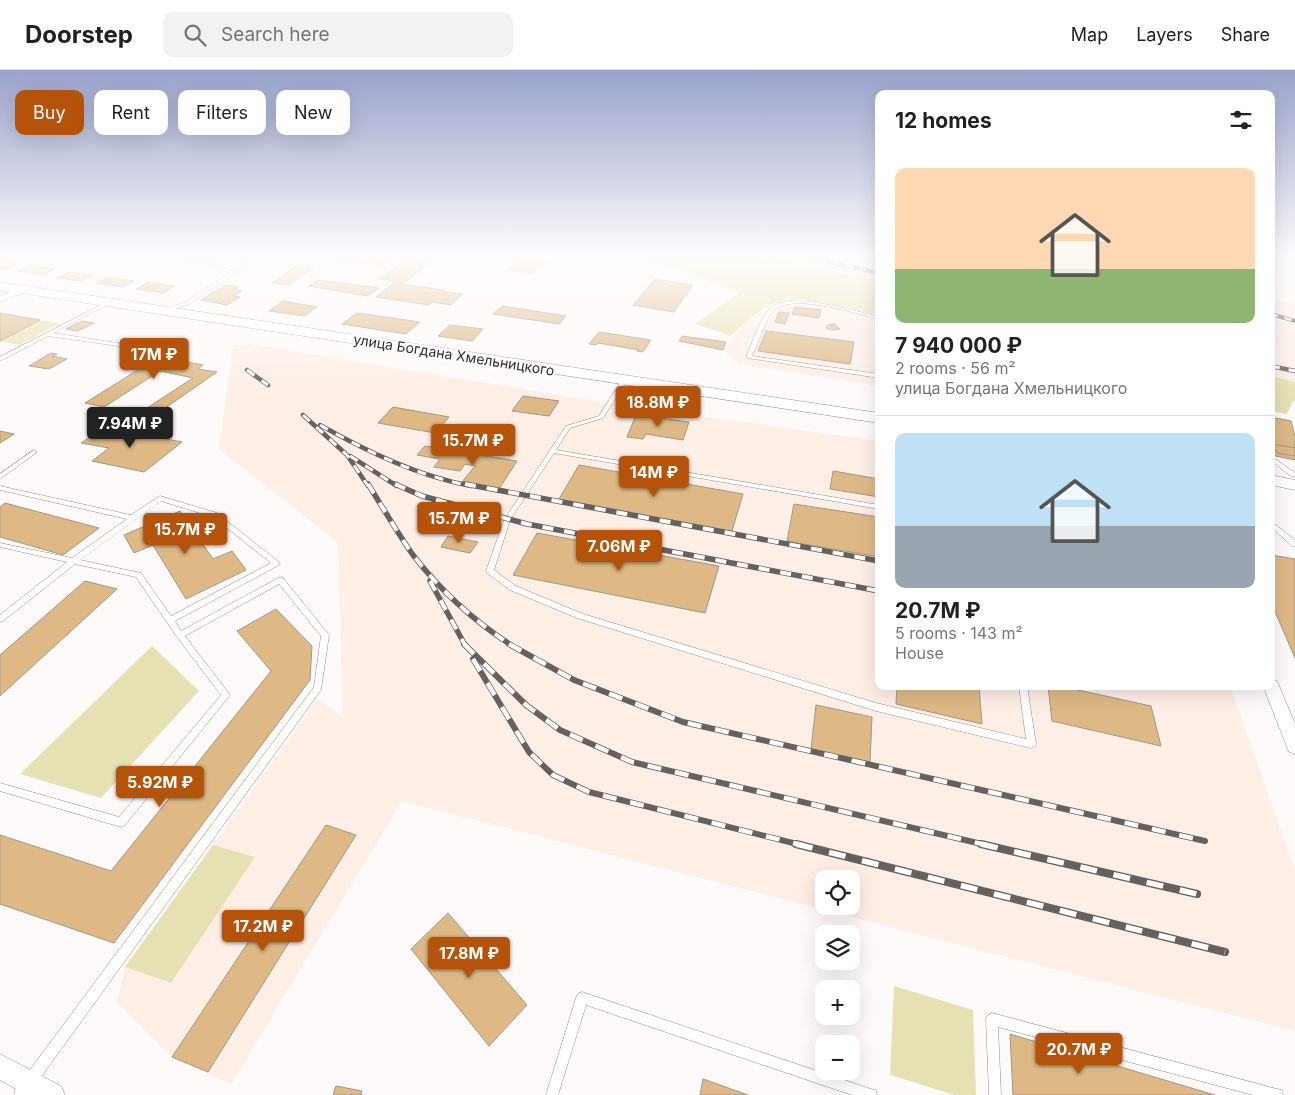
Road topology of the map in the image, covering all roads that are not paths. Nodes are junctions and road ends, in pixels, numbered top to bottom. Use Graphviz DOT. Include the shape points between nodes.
graph roads {
  1 [pos="105,304"];
  2 [pos="120,304"];
  3 [pos="185,304"];
  4 [pos="784,304"];
  5 [pos="806,304"];
  6 [pos="166,311"];
  7 [pos="875,317"];
  8 [pos="48,334"];
  9 [pos="130,347"];
  10 [pos="0,359"];
  11 [pos="875,375"];
  12 [pos="624,381"];
  13 [pos="875,417"];
  14 [pos="552,451"];
  15 [pos="34,452"];
  16 [pos="1275,462"];
  17 [pos="1275,473"];
  18 [pos="0,477"];
  19 [pos="1294,479"];
  20 [pos="1275,480"];
  21 [pos="0,488"];
  22 [pos="875,506"];
  23 [pos="133,518"];
  24 [pos="1275,526"];
  25 [pos="1295,544"];
  26 [pos="0,545"];
  27 [pos="72,562"];
  28 [pos="0,619"];
  29 [pos="170,620"];
  30 [pos="180,635"];
  31 [pos="1024,690"];
  32 [pos="1273,690"];
  33 [pos="1295,746"];
  34 [pos="0,787"];
  35 [pos="0,1066"];
  36 [pos="24,1088"];
  37 [pos="52,1095"];
  38 [pos="552,1095"];
  39 [pos="871,1095"];
  40 [pos="995,1095"];
  41 [pos="1277,1095"];
  1 -- 8 [label="lane"];
  2 -- 6 [label="main road, улица Богдана Хмельницкого"];
  3 -- 6 [label="lane"];
  4 -- 11 [label="lane" via="771,310 749,357"];
  5 -- 7 [label="lane"];
  6 -- 12 [label="main road, улица Богдана Хмельницкого"];
  8 -- 9 [label="lane"];
  8 -- 10 [label="lane"];
  12 -- 13 [label="main road, улица Богдана Хмельницкого"];
  12 -- 14 [label="lane" via="601,417 568,426"];
  14 -- 22 [label="lane"];
  14 -- 31 [label="lane" via="508,520 490,571 513,588 580,616 876,707 1031,744"];
  15 -- 18 [label="lane"];
  16 -- 19 [label="lane"];
  17 -- 19 [label="main road"];
  19 -- 20 [label="main road"];
  21 -- 23 [label="lane"];
  23 -- 27 [label="lane"];
  23 -- 29 [label="lane" via="160,498 215,514 276,564"];
  24 -- 25 [label="lane"];
  26 -- 27 [label="lane"];
  27 -- 28 [label="lane"];
  27 -- 29 [label="lane" via="138,574"];
  29 -- 30 [label="lane"];
  30 -- 34 [label="lane" via="226,695 121,822"];
  30 -- 36 [label="lane" via="280,580 325,635 318,688"];
  32 -- 33 [label="street"];
  35 -- 36 [label="street"];
  36 -- 37 [label="street"];
  38 -- 39 [label="lane" via="582,998"];
  40 -- 41 [label="lane" via="992,1019"];
}
